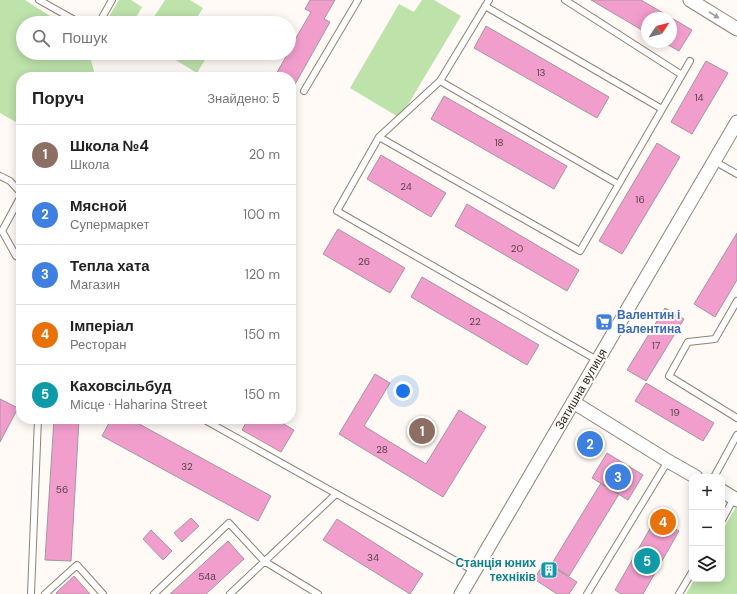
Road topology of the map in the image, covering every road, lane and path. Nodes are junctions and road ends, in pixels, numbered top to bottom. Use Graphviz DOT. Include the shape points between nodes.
graph roads {
  1 [pos="39,0"];
  2 [pos="112,0"];
  3 [pos="358,0"];
  4 [pos="565,0"];
  5 [pos="690,0"];
  6 [pos="487,3"];
  7 [pos="68,16"];
  8 [pos="103,16"];
  9 [pos="737,29"];
  10 [pos="690,61"];
  11 [pos="682,75"];
  12 [pos="440,81"];
  13 [pos="304,91"];
  14 [pos="662,109"];
  15 [pos="737,122"];
  16 [pos="379,137"];
  17 [pos="714,161"];
  18 [pos="737,174"];
  19 [pos="0,176"];
  20 [pos="618,184"];
  21 [pos="16,188"];
  22 [pos="16,205"];
  23 [pos="16,256"];
  24 [pos="737,301"];
  25 [pos="597,360"];
  26 [pos="573,402"];
  27 [pos="737,418"];
  28 [pos="38,424"];
  29 [pos="212,424"];
  30 [pos="737,435"];
  31 [pos="668,461"];
  32 [pos="691,474"];
  33 [pos="716,474"];
  34 [pos="725,493"];
  35 [pos="336,494"];
  36 [pos="736,499"];
  37 [pos="725,516"];
  38 [pos="264,561"];
  39 [pos="474,571"];
  40 [pos="689,577"];
  41 [pos="31,594"];
  42 [pos="45,594"];
  43 [pos="104,594"];
  44 [pos="154,594"];
  45 [pos="230,594"];
  46 [pos="318,594"];
  47 [pos="462,594"];
  48 [pos="587,594"];
  49 [pos="679,594"];
  1 -- 7 [label="lane"];
  2 -- 8 [label="lane"];
  3 -- 13 [label="lane"];
  4 -- 11 [label="lane"];
  5 -- 9 [label="street, one-way"];
  6 -- 12 [label="lane"];
  6 -- 14 [label="lane"];
  10 -- 11 [label="lane"];
  11 -- 14 [label="lane"];
  12 -- 16 [label="lane"];
  12 -- 20 [label="lane"];
  14 -- 20 [label="lane"];
  15 -- 17 [label="street, Затишна вулиця"];
  16 -- 20 [label="lane" via="580,251"];
  16 -- 25 [label="lane" via="337,211"];
  17 -- 18 [label="lane"];
  17 -- 25 [label="street, Затишна вулиця"];
  19 -- 21 [label="lane"];
  22 -- 23 [label="lane" via="2,231"];
  24 -- 27 [label="lane" via="715,339 688,342 669,376"];
  25 -- 26 [label="street, Затишна вулиця"];
  26 -- 31 [label="street"];
  26 -- 39 [label="street, Затишна вулиця"];
  28 -- 41 [label="lane"];
  29 -- 35 [label="lane"];
  30 -- 33 [label="lane"];
  31 -- 32 [label="street"];
  31 -- 48 [label="lane"];
  34 -- 36 [label="street"];
  35 -- 38 [label="lane"];
  35 -- 39 [label="lane"];
  36 -- 37 [label="lane"];
  38 -- 44 [label="lane" via="229,523"];
  38 -- 45 [label="lane"];
  38 -- 46 [label="lane"];
  39 -- 47 [label="street, Затишна вулиця"];
  40 -- 49 [label="lane"];
  42 -- 43 [label="lane" via="77,565"];
}
